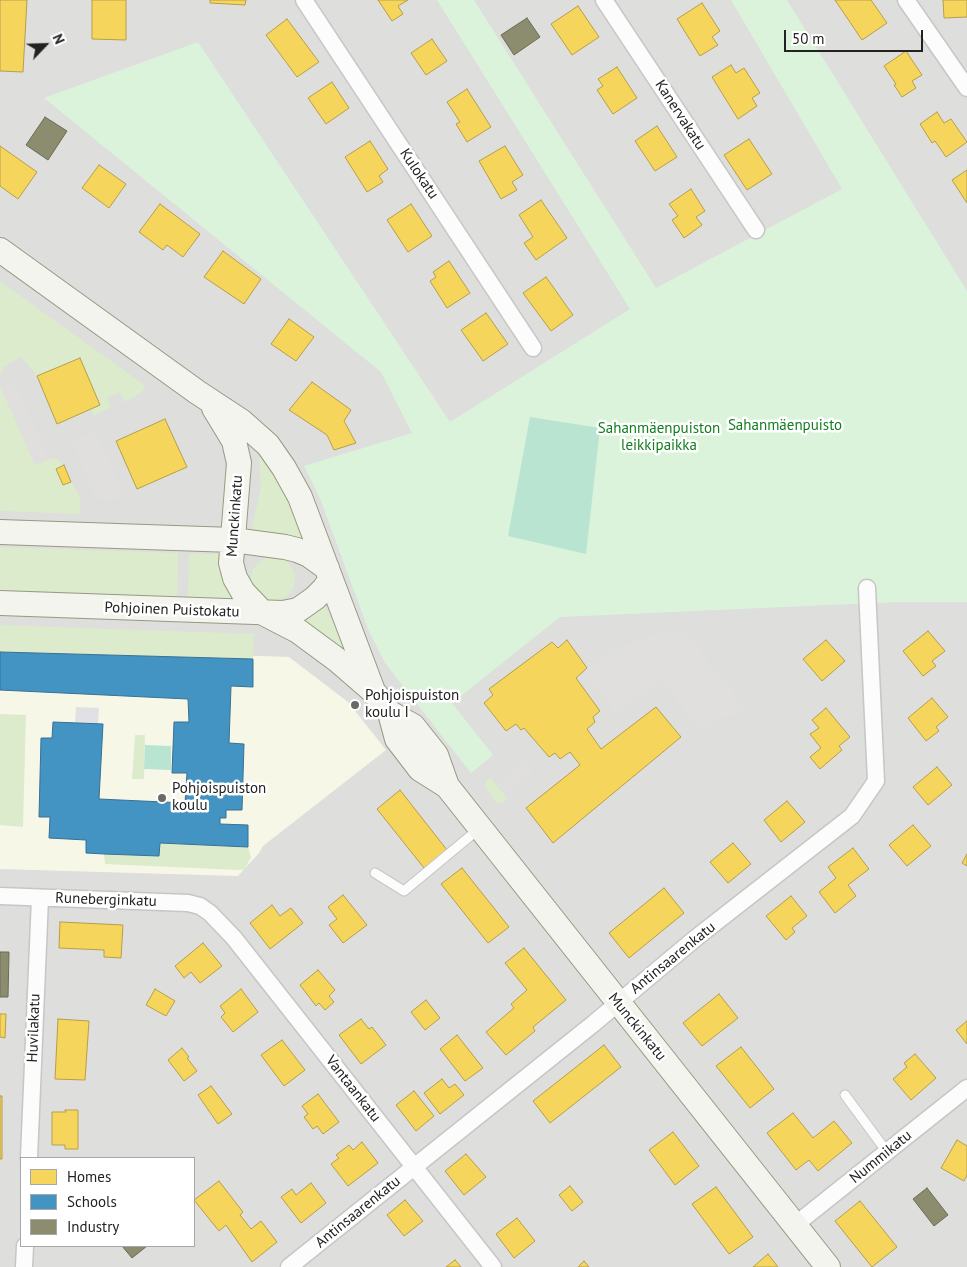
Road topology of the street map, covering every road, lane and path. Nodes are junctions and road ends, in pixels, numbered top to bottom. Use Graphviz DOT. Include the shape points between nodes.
graph roads {
  1 [pos="304,0"];
  2 [pos="604,0"];
  3 [pos="906,0"];
  4 [pos="967,88"];
  5 [pos="756,230"];
  6 [pos="0,250"];
  7 [pos="533,348"];
  8 [pos="209,400"];
  9 [pos="0,532"];
  10 [pos="233,540"];
  11 [pos="329,574"];
  12 [pos="867,588"];
  13 [pos="0,603"];
  14 [pos="263,613"];
  15 [pos="373,691"];
  16 [pos="480,827"];
  17 [pos="375,873"];
  18 [pos="0,896"];
  19 [pos="40,898"];
  20 [pos="210,912"];
  21 [pos="618,1003"];
  22 [pos="967,1088"];
  23 [pos="845,1095"];
  24 [pos="887,1152"];
  25 [pos="29,1157"];
  26 [pos="414,1166"];
  27 [pos="795,1225"];
  28 [pos="25,1247"];
  29 [pos="24,1267"];
  30 [pos="289,1267"];
  31 [pos="493,1267"];
  32 [pos="828,1267"];
  1 -- 7 [label="street, Kulokatu"];
  2 -- 5 [label="street, Kanervakatu"];
  3 -- 4 [label="street"];
  6 -- 8 [label="main road, Munckinkatu"];
  8 -- 10 [label="main road, Munckinkatu" via="226,424 239,463"];
  8 -- 11 [label="main road, Munckinkatu" via="268,445 284,468 300,497"];
  9 -- 10 [label="main road"];
  10 -- 11 [label="main road" via="297,550 309,555"];
  10 -- 14 [label="main road, Munckinkatu" via="231,563 235,578"];
  11 -- 14 [label="main road, Pohjoinen Puistokatu" via="324,590 298,610"];
  11 -- 15 [label="main road, Munckinkatu"];
  12 -- 21 [label="street, Antinsaarenkatu" via="876,781 852,816"];
  13 -- 14 [label="main road, Pohjoinen Puistokatu"];
  14 -- 15 [label="main road, Munckinkatu" via="298,631 336,658"];
  15 -- 16 [label="main road, Munckinkatu" via="390,713 413,726 432,749 447,786"];
  16 -- 17 [label="lane" via="404,891"];
  16 -- 21 [label="main road, Munckinkatu"];
  18 -- 19 [label="street, Runeberginkatu"];
  19 -- 20 [label="street, Runeberginkatu" via="188,903"];
  19 -- 25 [label="street, Huvilakatu"];
  20 -- 26 [label="street, Vantaankatu"];
  21 -- 26 [label="street, Antinsaarenkatu"];
  21 -- 27 [label="main road, Munckinkatu"];
  22 -- 24 [label="street, Nummikatu"];
  23 -- 24 [label="lane"];
  24 -- 27 [label="street, Nummikatu"];
  26 -- 30 [label="street, Antinsaarenkatu"];
  26 -- 31 [label="street, Vantaankatu"];
  27 -- 32 [label="main road, Munckinkatu"];
  28 -- 29 [label="street"];
}
